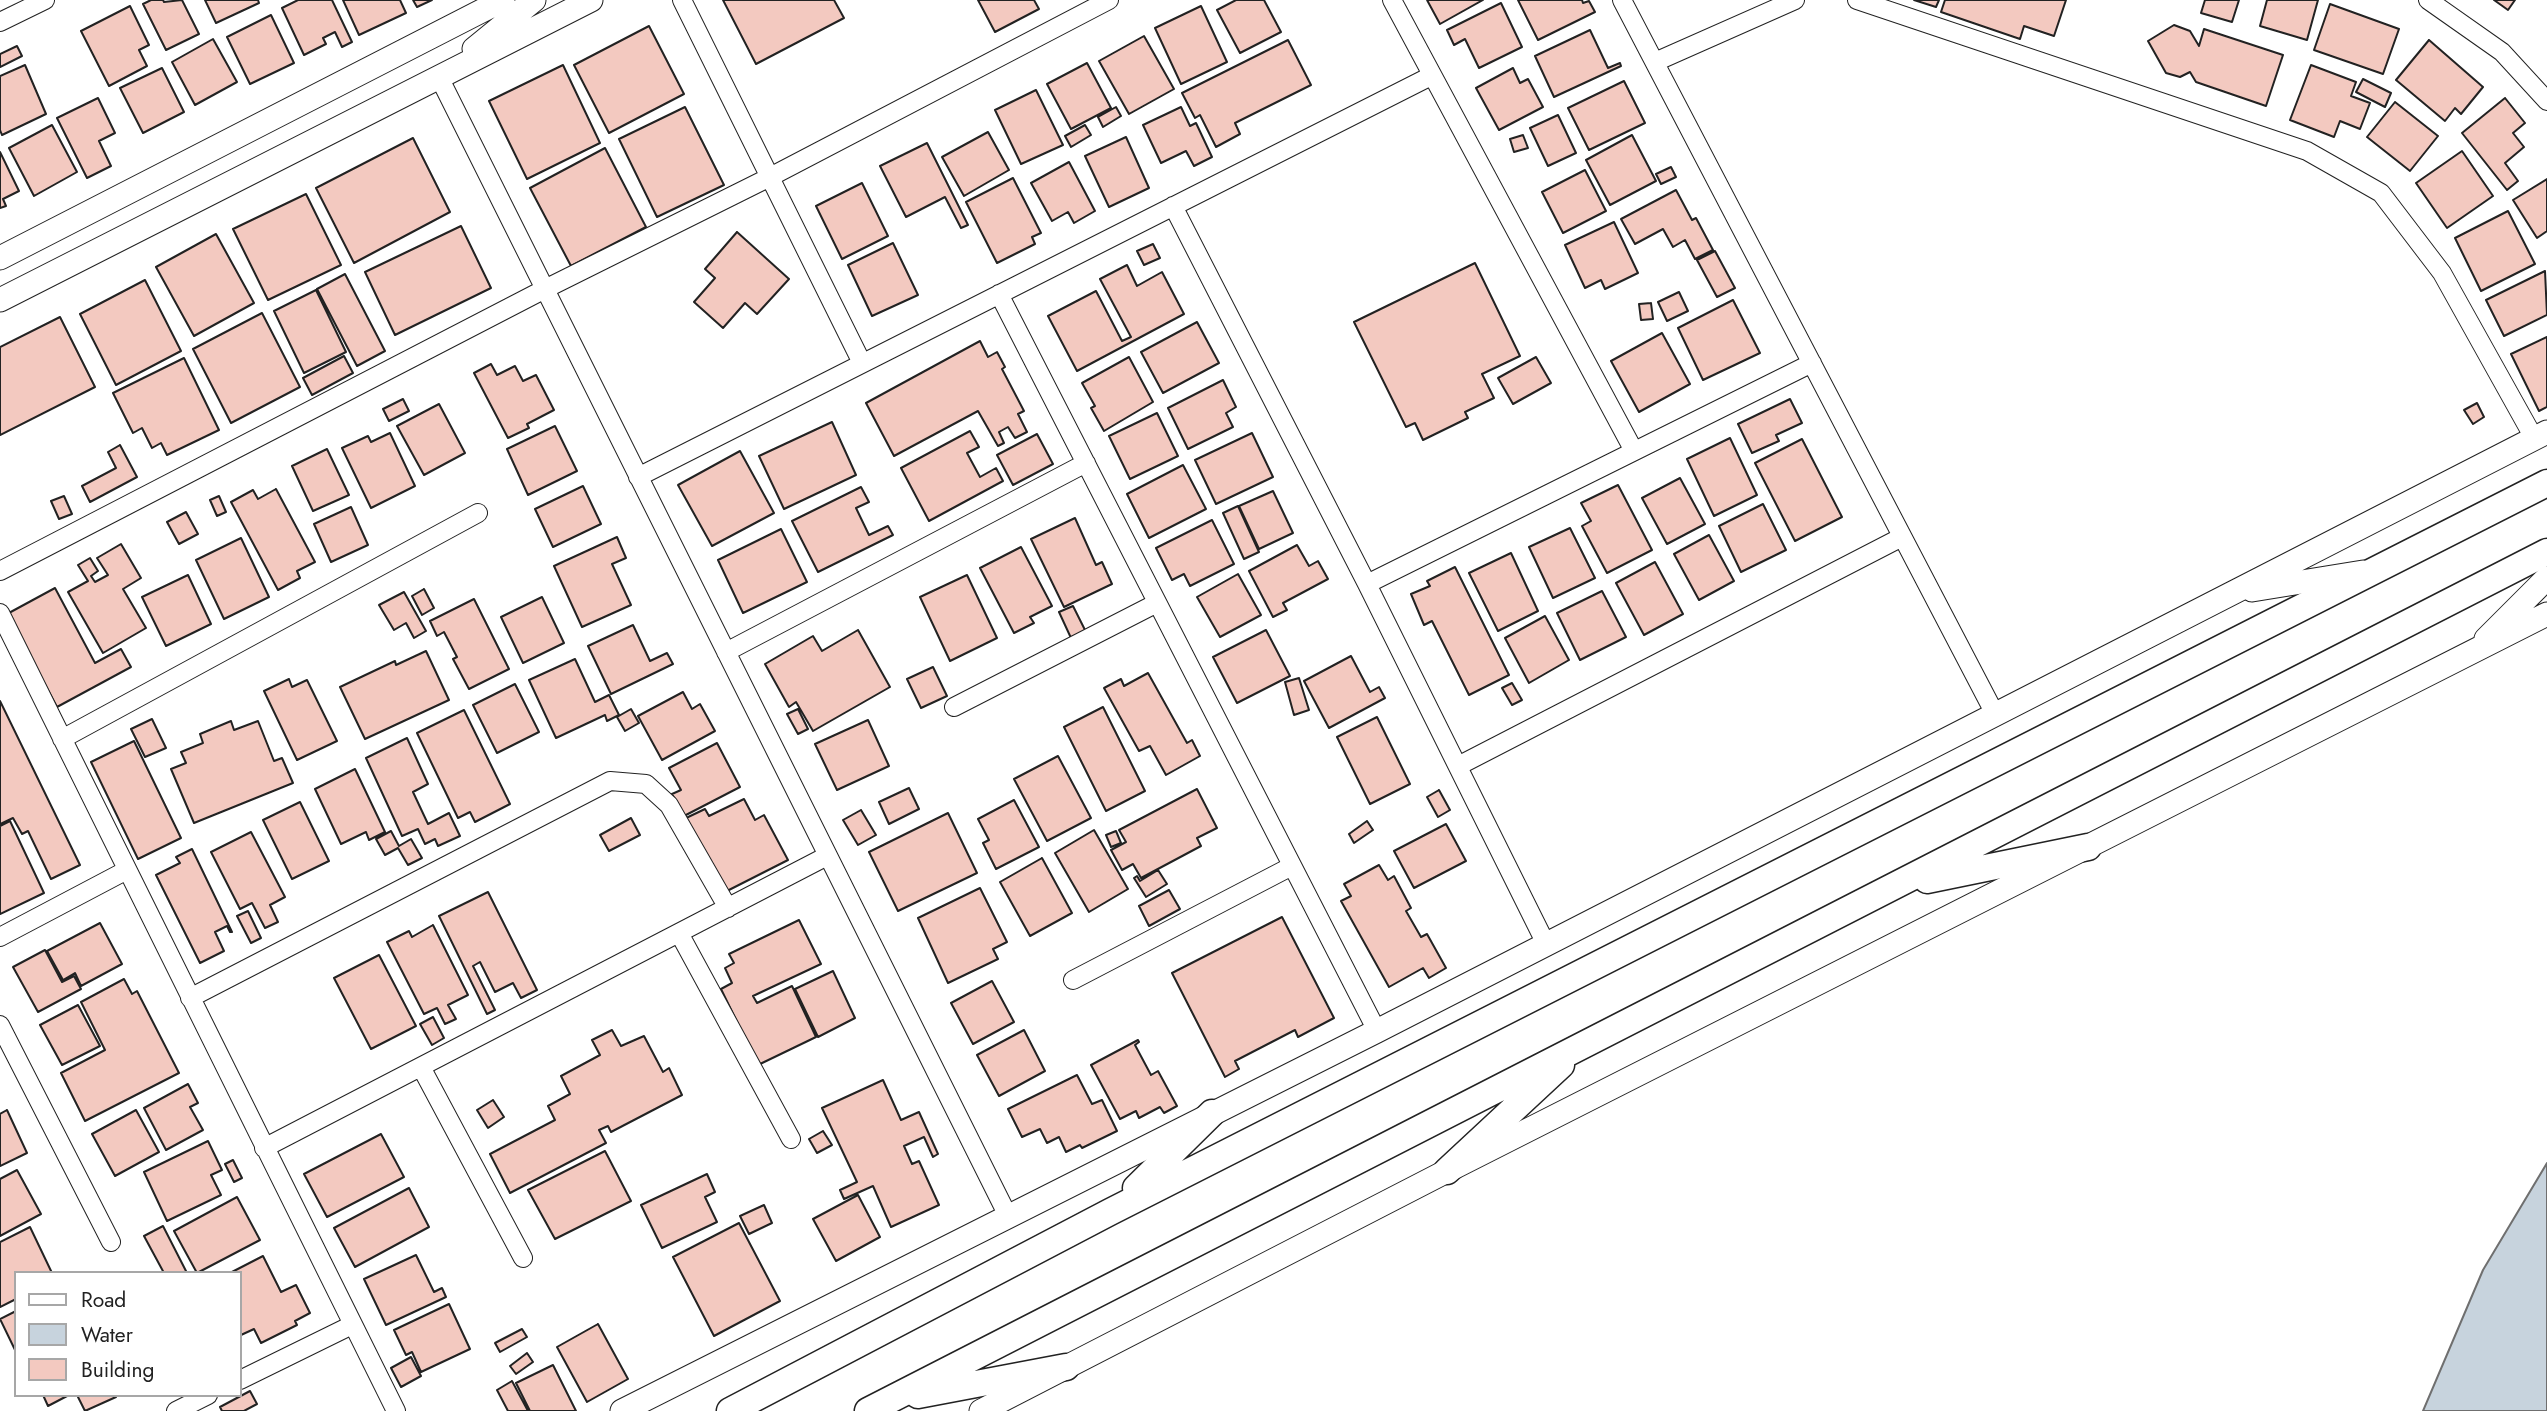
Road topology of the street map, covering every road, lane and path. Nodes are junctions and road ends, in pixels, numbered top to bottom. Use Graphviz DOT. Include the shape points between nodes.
graph roads {
  1 [pos="45,0"];
  2 [pos="503,0"];
  3 [pos="534,0"];
  4 [pos="591,0"];
  5 [pos="682,0"];
  6 [pos="1109,0"];
  7 [pos="1392,0"];
  8 [pos="1622,0"];
  9 [pos="1795,0"];
  10 [pos="1857,0"];
  11 [pos="2428,0"];
  12 [pos="0,22"];
  13 [pos="1655,62"];
  14 [pos="1431,76"];
  15 [pos="439,77"];
  16 [pos="2547,101"];
  17 [pos="770,177"];
  18 [pos="1173,206"];
  19 [pos="0,258"];
  20 [pos="543,290"];
  21 [pos="999,294"];
  22 [pos="0,300"];
  23 [pos="862,363"];
  24 [pos="1812,363"];
  25 [pos="2541,435"];
  26 [pos="1634,451"];
  27 [pos="1086,463"];
  28 [pos="638,477"];
  29 [pos="2547,483"];
  30 [pos="478,513"];
  31 [pos="1902,537"];
  32 [pos="2547,552"];
  33 [pos="2373,570"];
  34 [pos="0,571"];
  35 [pos="2547,578"];
  36 [pos="1367,584"];
  37 [pos="2232,593"];
  38 [pos="1157,603"];
  39 [pos="0,613"];
  40 [pos="2547,614"];
  41 [pos="726,652"];
  42 [pos="2471,653"];
  43 [pos="954,707"];
  44 [pos="1995,714"];
  45 [pos="62,739"];
  46 [pos="1458,766"];
  47 [pos="2088,847"];
  48 [pos="827,856"];
  49 [pos="1292,866"];
  50 [pos="127,870"];
  51 [pos="1895,886"];
  52 [pos="728,908"];
  53 [pos="679,933"];
  54 [pos="0,937"];
  55 [pos="1546,944"];
  56 [pos="1073,980"];
  57 [pos="190,998"];
  58 [pos="0,1025"];
  59 [pos="1377,1031"];
  60 [pos="1586,1042"];
  61 [pos="421,1067"];
  62 [pos="1212,1113"];
  63 [pos="790,1139"];
  64 [pos="264,1148"];
  65 [pos="1447,1171"];
  66 [pos="1110,1212"];
  67 [pos="1008,1216"];
  68 [pos="111,1242"];
  69 [pos="523,1258"];
  70 [pos="352,1325"];
  71 [pos="1066,1367"];
  72 [pos="242,1379"];
  73 [pos="204,1397"];
  74 [pos="878,1406"];
  75 [pos="176,1411"];
  76 [pos="396,1411"];
  77 [pos="622,1411"];
  78 [pos="730,1411"];
  79 [pos="981,1411"];
  1 -- 12 [label="street"];
  2 -- 19 [label="street"];
  3 -- 15 [label="street"];
  4 -- 15 [label="street"];
  5 -- 17 [label="street"];
  6 -- 17 [label="street"];
  7 -- 14 [label="street"];
  8 -- 13 [label="street"];
  9 -- 13 [label="street"];
  10 -- 25 [label="street" via="2307,151 2381,193 2442,273"];
  11 -- 16 [label="street" via="2502,52"];
  13 -- 24 [label="street"];
  14 -- 18 [label="street"];
  14 -- 26 [label="street"];
  15 -- 20 [label="street"];
  15 -- 22 [label="street"];
  17 -- 20 [label="street"];
  17 -- 23 [label="street"];
  18 -- 21 [label="street"];
  18 -- 36 [label="street"];
  20 -- 28 [label="street"];
  20 -- 34 [label="street"];
  21 -- 23 [label="street"];
  21 -- 27 [label="street"];
  23 -- 28 [label="street"];
  24 -- 26 [label="street"];
  24 -- 31 [label="street"];
  25 -- 37 [label="street"];
  26 -- 36 [label="street"];
  27 -- 38 [label="street"];
  27 -- 41 [label="street"];
  28 -- 41 [label="street"];
  29 -- 33 [label="main road"];
  30 -- 45 [label="street"];
  31 -- 44 [label="street"];
  31 -- 46 [label="street"];
  32 -- 51 [label="main road"];
  33 -- 37 [label="street"];
  33 -- 66 [label="main road"];
  35 -- 42 [label="street"];
  36 -- 46 [label="street"];
  37 -- 44 [label="street"];
  38 -- 43 [label="street"];
  38 -- 49 [label="street"];
  39 -- 45 [label="street"];
  40 -- 42 [label="street"];
  41 -- 48 [label="street"];
  42 -- 47 [label="street"];
  44 -- 55 [label="street"];
  45 -- 50 [label="street"];
  46 -- 55 [label="street"];
  47 -- 51 [label="main road"];
  47 -- 65 [label="street"];
  48 -- 52 [label="street"];
  48 -- 67 [label="street"];
  49 -- 56 [label="street"];
  49 -- 59 [label="street"];
  50 -- 54 [label="street"];
  50 -- 57 [label="street"];
  51 -- 60 [label="main road"];
  52 -- 53 [label="street"];
  52 -- 57 [label="street" via="669,804 646,784 610,781"];
  53 -- 61 [label="street"];
  53 -- 63 [label="street"];
  55 -- 59 [label="street"];
  57 -- 64 [label="street"];
  58 -- 68 [label="street"];
  59 -- 62 [label="street"];
  60 -- 65 [label="main road"];
  60 -- 74 [label="main road"];
  61 -- 64 [label="street"];
  61 -- 69 [label="street"];
  62 -- 66 [label="main road"];
  62 -- 67 [label="street"];
  64 -- 70 [label="street"];
  65 -- 71 [label="street"];
  66 -- 78 [label="main road"];
  67 -- 77 [label="street"];
  70 -- 72 [label="street"];
  70 -- 76 [label="street"];
  71 -- 74 [label="main road"];
  71 -- 79 [label="street"];
  73 -- 75 [label="street"];
}
